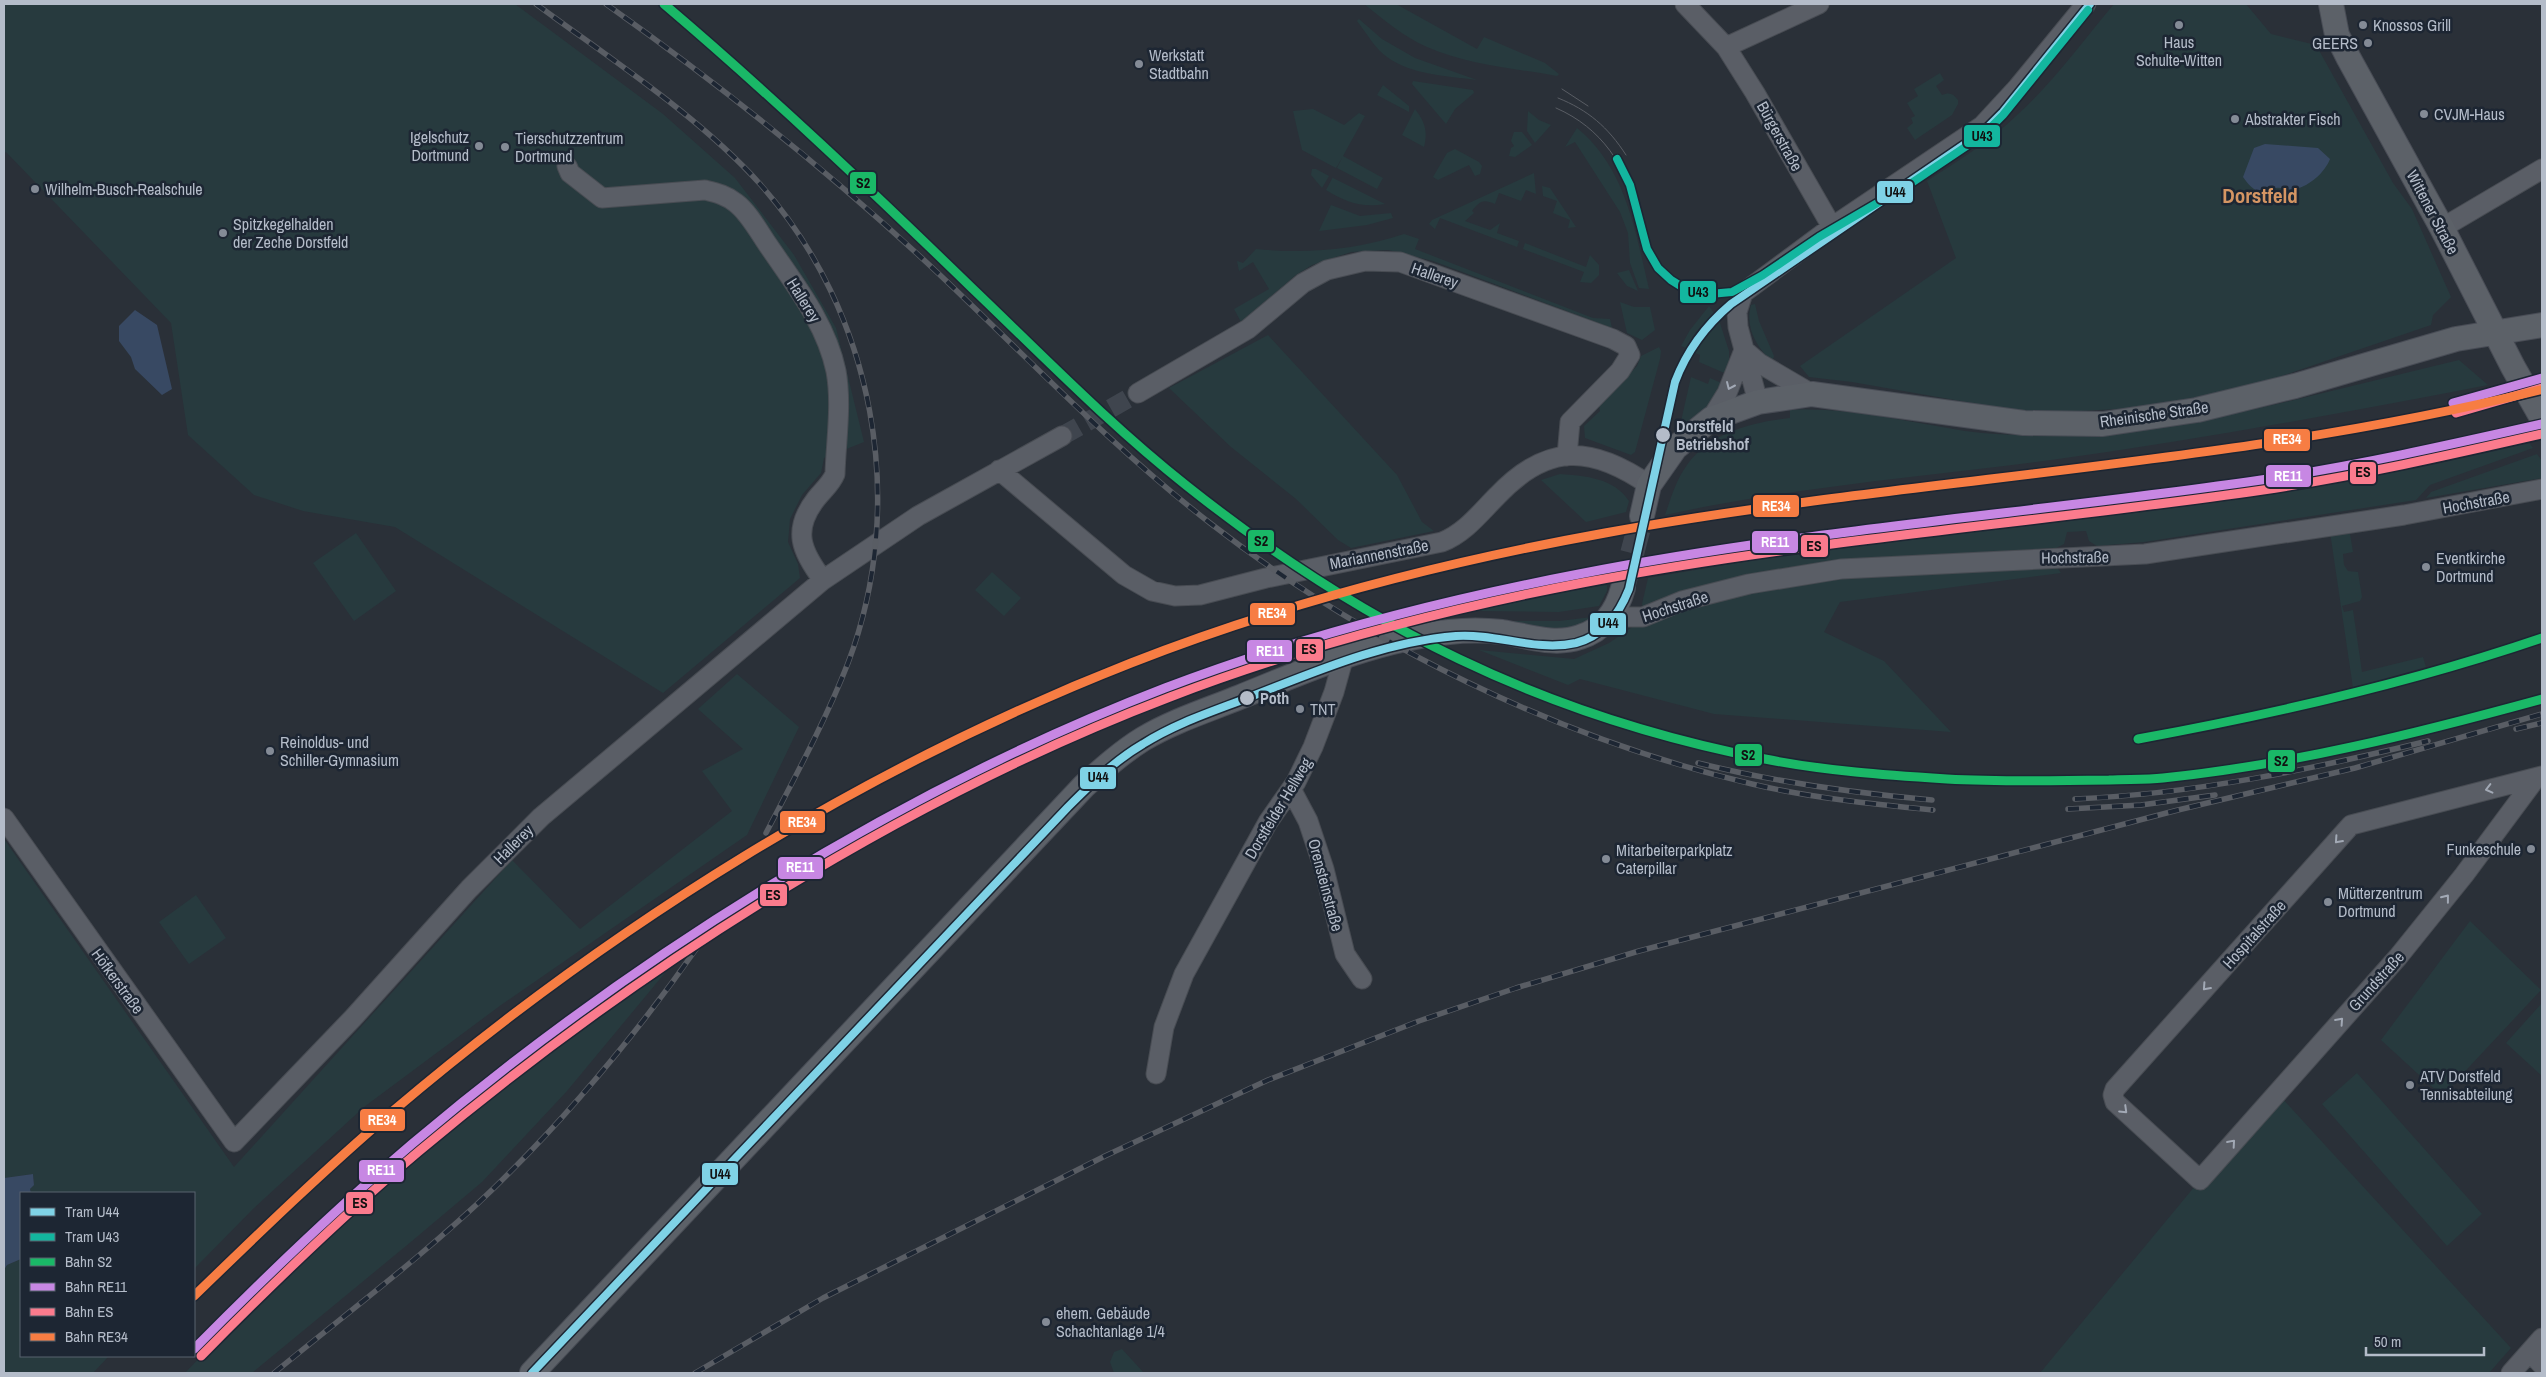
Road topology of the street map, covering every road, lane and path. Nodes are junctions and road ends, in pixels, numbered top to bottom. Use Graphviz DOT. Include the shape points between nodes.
graph roads {
  1 [pos="1685,4"];
  2 [pos="1819,4"];
  3 [pos="2086,4"];
  4 [pos="2331,4"];
  5 [pos="1726,47"];
  6 [pos="567,166"];
  7 [pos="2542,169"];
  8 [pos="1832,227"];
  9 [pos="2442,228"];
  10 [pos="2542,324"];
  11 [pos="2496,333"];
  12 [pos="1744,350"];
  13 [pos="1138,392"];
  14 [pos="1812,394"];
  15 [pos="1758,402"];
  16 [pos="2542,418"];
  17 [pos="1712,419"];
  18 [pos="1062,436"];
  19 [pos="1567,456"];
  20 [pos="999,470"];
  21 [pos="1649,485"];
  22 [pos="2542,489"];
  23 [pos="1642,516"];
  24 [pos="823,580"];
  25 [pos="1623,588"];
  26 [pos="1610,617"];
  27 [pos="1344,656"];
  28 [pos="2539,777"];
  29 [pos="1291,789"];
  30 [pos="4,818"];
  31 [pos="1362,979"];
  32 [pos="1156,1074"];
  33 [pos="234,1142"];
  34 [pos="2200,1180"];
  35 [pos="2538,1352"];
  36 [pos="532,1373"];
  37 [pos="2512,1373"];
  1 -- 5 [label="street, Bürgerstraße"];
  2 -- 5 [label="street"];
  3 -- 8 [label="street" via="1982,126"];
  4 -- 9 [label="main road, Wittener Straße" via="2337,34 2348,58"];
  5 -- 8 [label="street, Bürgerstraße" via="1756,93"];
  6 -- 24 [label="street, Hallerey" via="570,173 602,198 705,190 722,194 737,203 751,220 812,311 828,341 836,373 838,404 835,474 804,515 801,534 809,561"];
  7 -- 9 [label="street"];
  8 -- 12 [label="street" via="1743,293 1737,312"];
  9 -- 11 [label="main road, Wittener Straße"];
  10 -- 11 [label="main road, Rheinische Straße"];
  11 -- 14 [label="main road, Rheinische Straße" via="2456,339 2295,386 2197,410 2103,424 2024,423"];
  11 -- 16 [label="main road, Wittener Straße"];
  12 -- 14 [label="street" via="1759,363"];
  12 -- 15 [label="street"];
  12 -- 17 [label="street, one-way"];
  13 -- 19 [label="street, Hallerey" via="1248,329 1303,283 1327,270 1365,261 1400,262 1626,346 1630,355 1620,371 1570,422"];
  14 -- 15 [label="main road, Rheinische Straße"];
  15 -- 17 [label="main road"];
  17 -- 21 [label="main road" via="1675,448"];
  18 -- 20 [label="street, Hallerey"];
  19 -- 20 [label="street, Mariannenstraße" via="1547,459 1531,467 1506,486 1465,529 1442,542 1184,596 1152,591 1124,575"];
  19 -- 21 [label="street, Mariannenstraße" via="1606,461"];
  20 -- 24 [label="street, Hallerey" via="918,516"];
  21 -- 23 [label="main road"];
  22 -- 26 [label="street, Hochstraße" via="2404,515 2145,554 1841,569 1749,584 1682,601 1643,618"];
  24 -- 33 [label="street, Hallerey" via="540,817"];
  25 -- 26 [label="main road"];
  26 -- 27 [label="main road" via="1590,633 1566,641 1470,630 1413,638"];
  27 -- 29 [label="street, Dorstfelder Hellweg" via="1313,747"];
  27 -- 36 [label="main road" via="1180,721 1144,739 1105,767"];
  34 -- 28 [label="street, Grundstraße, one-way" via="2398,958"];
  28 -- 34 [label="street, Hospitalstraße, one-way" via="2351,825 2115,1089 2114,1098 2121,1108"];
  29 -- 31 [label="street, Orensteinstraße" via="1308,821 1324,869 1344,954"];
  29 -- 32 [label="street, Dorstfelder Hellweg" via="1268,822 1184,974 1164,1027"];
  30 -- 33 [label="street, Höfkerstraße"];
  35 -- 37 [label="street"];
}
